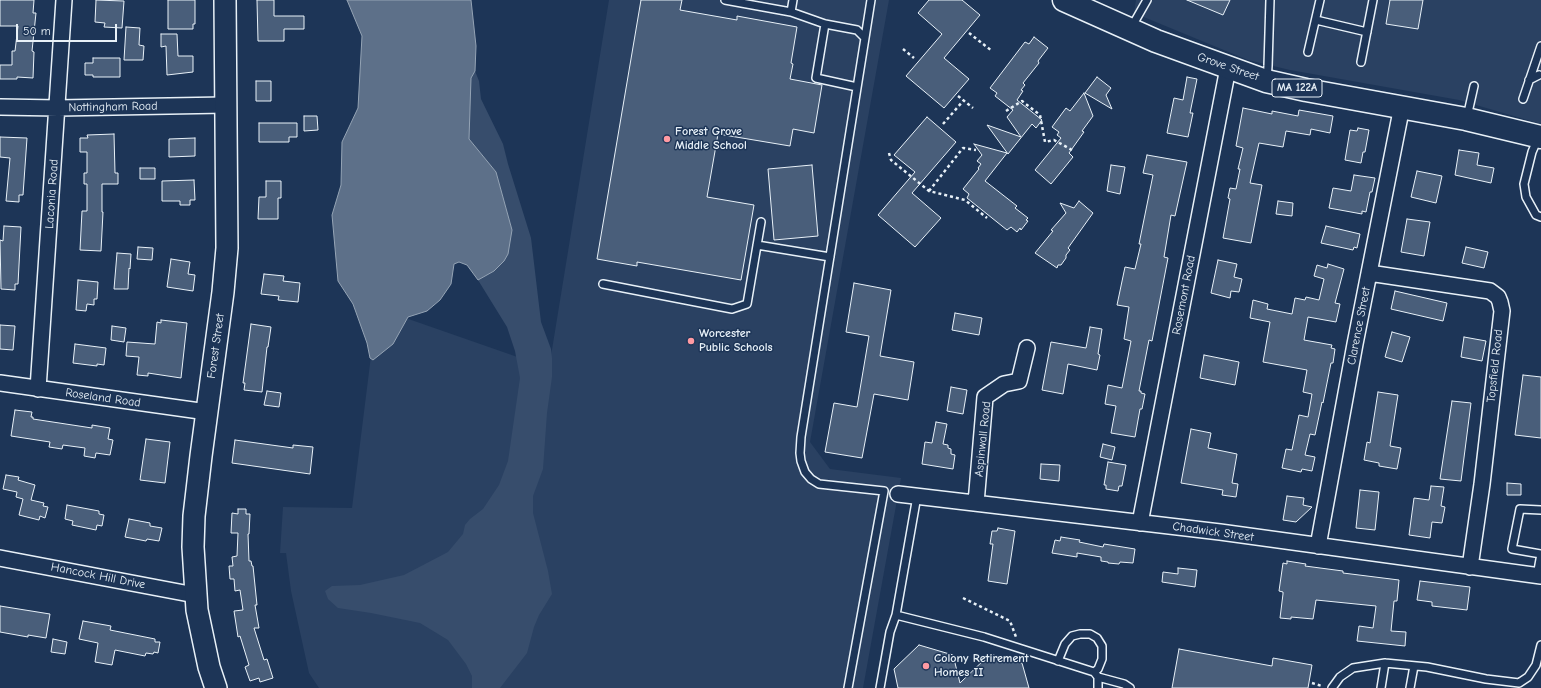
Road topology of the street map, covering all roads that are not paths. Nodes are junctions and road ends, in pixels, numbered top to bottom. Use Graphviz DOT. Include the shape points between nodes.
graph roads {
  1 [pos="64,0"];
  2 [pos="225,0"];
  3 [pos="725,0"];
  4 [pos="793,0"];
  5 [pos="871,0"];
  6 [pos="1064,0"];
  7 [pos="1147,0"];
  8 [pos="1270,0"];
  9 [pos="1320,0"];
  10 [pos="1373,0"];
  11 [pos="791,12"];
  12 [pos="1316,20"];
  13 [pos="825,24"];
  14 [pos="1130,30"];
  15 [pos="1367,32"];
  16 [pos="865,38"];
  17 [pos="1541,46"];
  18 [pos="1308,52"];
  19 [pos="1362,62"];
  20 [pos="1228,68"];
  21 [pos="1539,75"];
  22 [pos="1529,80"];
  23 [pos="1266,81"];
  24 [pos="1474,86"];
  25 [pos="857,87"];
  26 [pos="1524,99"];
  27 [pos="225,105"];
  28 [pos="1402,106"];
  29 [pos="0,107"];
  30 [pos="58,108"];
  31 [pos="1466,119"];
  32 [pos="1540,136"];
  33 [pos="1541,217"];
  34 [pos="761,222"];
  35 [pos="757,245"];
  36 [pos="830,257"];
  37 [pos="1369,273"];
  38 [pos="603,284"];
  39 [pos="1027,348"];
  40 [pos="0,383"];
  41 [pos="38,389"];
  42 [pos="207,412"];
  43 [pos="891,492"];
  44 [pos="917,496"];
  45 [pos="976,503"];
  46 [pos="1541,510"];
  47 [pos="1140,523"];
  48 [pos="1318,546"];
  49 [pos="1541,554"];
  50 [pos="0,558"];
  51 [pos="1470,567"];
  52 [pos="1539,576"];
  53 [pos="195,595"];
  54 [pos="896,614"];
  55 [pos="1541,644"];
  56 [pos="1058,660"];
  57 [pos="1386,663"];
  58 [pos="1414,666"];
  59 [pos="1096,674"];
  60 [pos="1519,682"];
  61 [pos="216,688"];
  62 [pos="848,688"];
  63 [pos="880,688"];
  64 [pos="1098,688"];
  65 [pos="1130,688"];
  66 [pos="1332,688"];
  67 [pos="1381,688"];
  68 [pos="1410,688"];
  69 [pos="1506,688"];
  1 -- 30 [label="street, Laconia Road"];
  2 -- 27 [label="main road, Forest Street"];
  3 -- 11 [label="lane"];
  4 -- 11 [label="lane"];
  5 -- 16 [label="lane"];
  6 -- 14 [label="main road, Grove Street / MA 122A"];
  7 -- 14 [label="lane"];
  8 -- 23 [label="lane"];
  9 -- 12 [label="lane"];
  10 -- 15 [label="lane"];
  11 -- 13 [label="lane"];
  12 -- 15 [label="lane"];
  12 -- 18 [label="lane"];
  13 -- 16 [label="lane" via="857,30"];
  13 -- 25 [label="lane" via="816,78"];
  14 -- 20 [label="main road, Grove Street / MA 122A"];
  15 -- 19 [label="lane"];
  16 -- 25 [label="lane"];
  17 -- 22 [label="lane"];
  20 -- 23 [label="main road, Grove Street / MA 122A"];
  20 -- 47 [label="street, Rosemont Road"];
  21 -- 22 [label="lane"];
  22 -- 26 [label="lane"];
  23 -- 28 [label="main road, Grove Street / MA 122A"];
  24 -- 31 [label="lane"];
  25 -- 36 [label="lane"];
  27 -- 30 [label="street, Nottingham Road"];
  27 -- 42 [label="main road, Forest Street" via="226,255"];
  28 -- 31 [label="main road, Grove Street / MA 122A"];
  28 -- 37 [label="street, Clarence Street"];
  29 -- 30 [label="street, Nottingham Road"];
  30 -- 41 [label="street, Laconia Road"];
  31 -- 32 [label="main road, Grove Street / MA 122A"];
  32 -- 33 [label="lane" via="1532,152 1524,184 1526,197 1536,215"];
  34 -- 35 [label="lane"];
  35 -- 36 [label="lane"];
  35 -- 38 [label="lane" via="747,304 732,308"];
  36 -- 43 [label="lane" via="801,437 801,461 808,476 819,484"];
  37 -- 48 [label="street, Clarence Street"];
  37 -- 51 [label="street, Topsfield Road" via="1490,291 1500,302 1502,311"];
  39 -- 45 [label="street, Aspinwall Road" via="1019,381 1004,384 985,397"];
  40 -- 41 [label="street, Roseland Road"];
  41 -- 42 [label="street, Roseland Road"];
  42 -- 53 [label="main road, Forest Street" via="194,516"];
  43 -- 44 [label="street, Chadwick Street"];
  43 -- 62 [label="lane"];
  44 -- 45 [label="street, Chadwick Street"];
  44 -- 54 [label="lane"];
  45 -- 47 [label="street, Chadwick Street"];
  46 -- 49 [label="lane" via="1520,509 1512,549"];
  47 -- 48 [label="street, Chadwick Street"];
  48 -- 51 [label="street, Chadwick Street"];
  49 -- 52 [label="lane"];
  50 -- 53 [label="street, Hancock Hill Drive"];
  51 -- 52 [label="street, Chadwick Street"];
  53 -- 61 [label="main road, Forest Street" via="200,629"];
  54 -- 56 [label="lane"];
  54 -- 63 [label="lane" via="890,632"];
  55 -- 60 [label="lane" via="1536,666 1528,677"];
  56 -- 59 [label="lane"];
  56 -- 59 [label="lane" via="1072,636 1090,634 1097,638 1102,646 1102,658"];
  57 -- 58 [label="lane"];
  57 -- 66 [label="lane" via="1354,668 1340,677"];
  57 -- 67 [label="lane"];
  58 -- 60 [label="lane" via="1486,679"];
  58 -- 68 [label="lane"];
  59 -- 64 [label="lane"];
  59 -- 65 [label="lane"];
  60 -- 69 [label="lane"];
}
